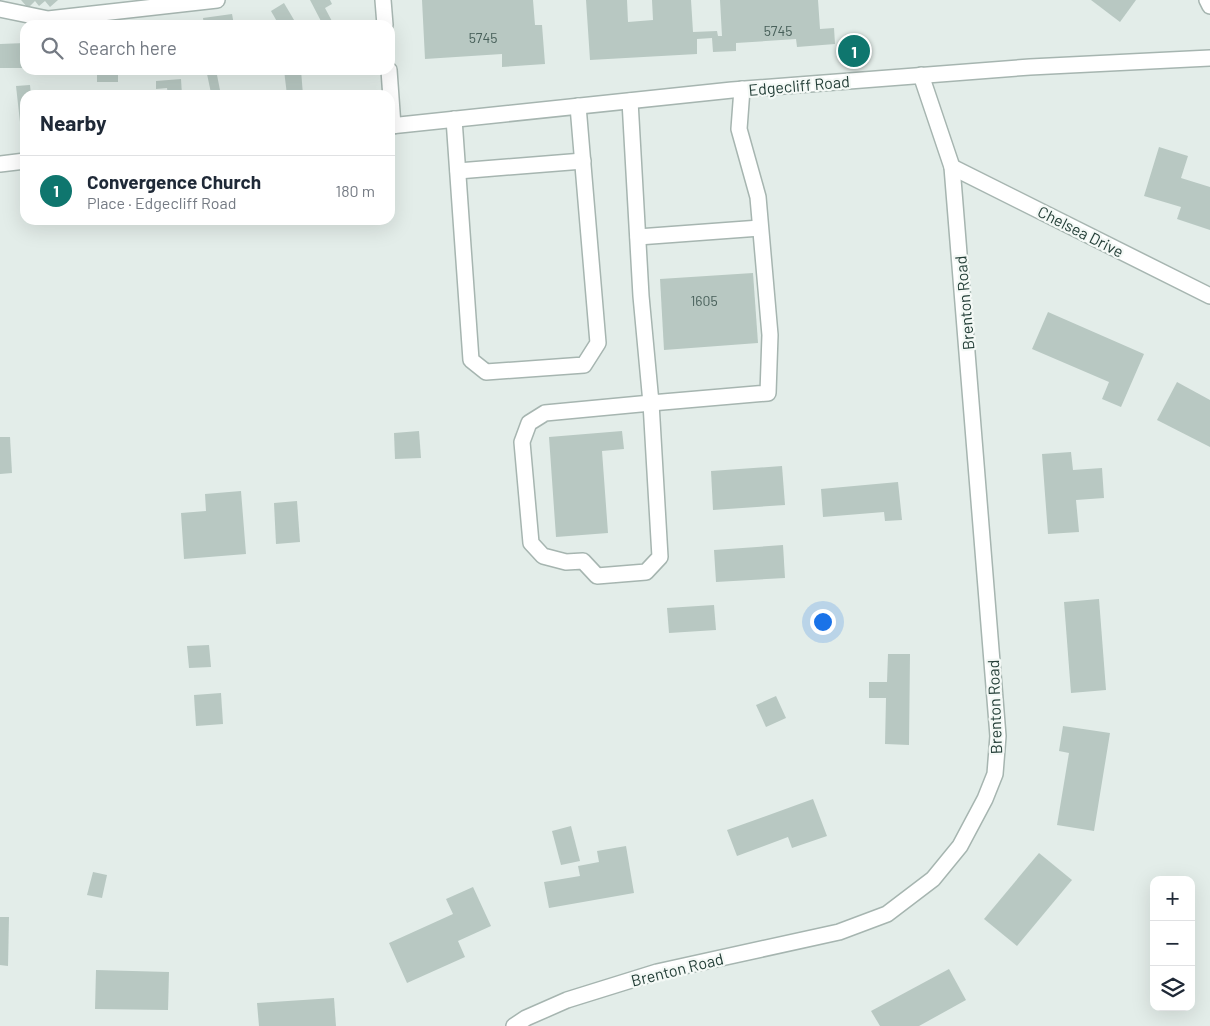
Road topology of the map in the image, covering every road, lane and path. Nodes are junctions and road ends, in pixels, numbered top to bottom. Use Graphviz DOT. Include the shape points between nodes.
graph roads {
  1 [pos="218,0"];
  2 [pos="383,0"];
  3 [pos="1207,0"];
  4 [pos="1210,6"];
  5 [pos="0,9"];
  6 [pos="385,20"];
  7 [pos="1210,58"];
  8 [pos="389,75"];
  9 [pos="921,75"];
  10 [pos="742,89"];
  11 [pos="390,90"];
  12 [pos="630,101"];
  13 [pos="578,106"];
  14 [pos="454,119"];
  15 [pos="395,126"];
  16 [pos="583,161"];
  17 [pos="20,162"];
  18 [pos="0,164"];
  19 [pos="952,167"];
  20 [pos="458,171"];
  21 [pos="760,228"];
  22 [pos="638,237"];
  23 [pos="1210,296"];
  24 [pos="651,403"];
  25 [pos="514,1026"];
  1 -- 5 [label="street" via="48,19"];
  2 -- 6 [label="street"];
  3 -- 4 [label="street"];
  7 -- 9 [label="street, Edgecliff Road"];
  8 -- 11 [label="street"];
  9 -- 10 [label="street, Edgecliff Road"];
  9 -- 19 [label="street, Brenton Road"];
  10 -- 12 [label="street, Edgecliff Road"];
  10 -- 21 [label="street" via="739,129 758,197"];
  12 -- 13 [label="street, Edgecliff Road"];
  12 -- 22 [label="street"];
  13 -- 14 [label="street, Edgecliff Road"];
  13 -- 16 [label="street"];
  14 -- 15 [label="street, Edgecliff Road"];
  14 -- 20 [label="street"];
  16 -- 20 [label="street"];
  16 -- 20 [label="street" via="598,344 584,364 574,365 486,372 471,360"];
  17 -- 18 [label="street"];
  19 -- 23 [label="street, Chelsea Drive"];
  19 -- 25 [label="street, Brenton Road" via="998,736 995,774 985,799 960,846 933,879 887,914 838,932 657,972 568,1000"];
  21 -- 22 [label="street"];
  21 -- 24 [label="street" via="770,335 768,394"];
  22 -- 24 [label="street"];
  24 -- 24 [label="street" via="545,413 529,423 522,442 531,543 543,556 566,562 583,561 597,576 646,572 660,557"];
}
